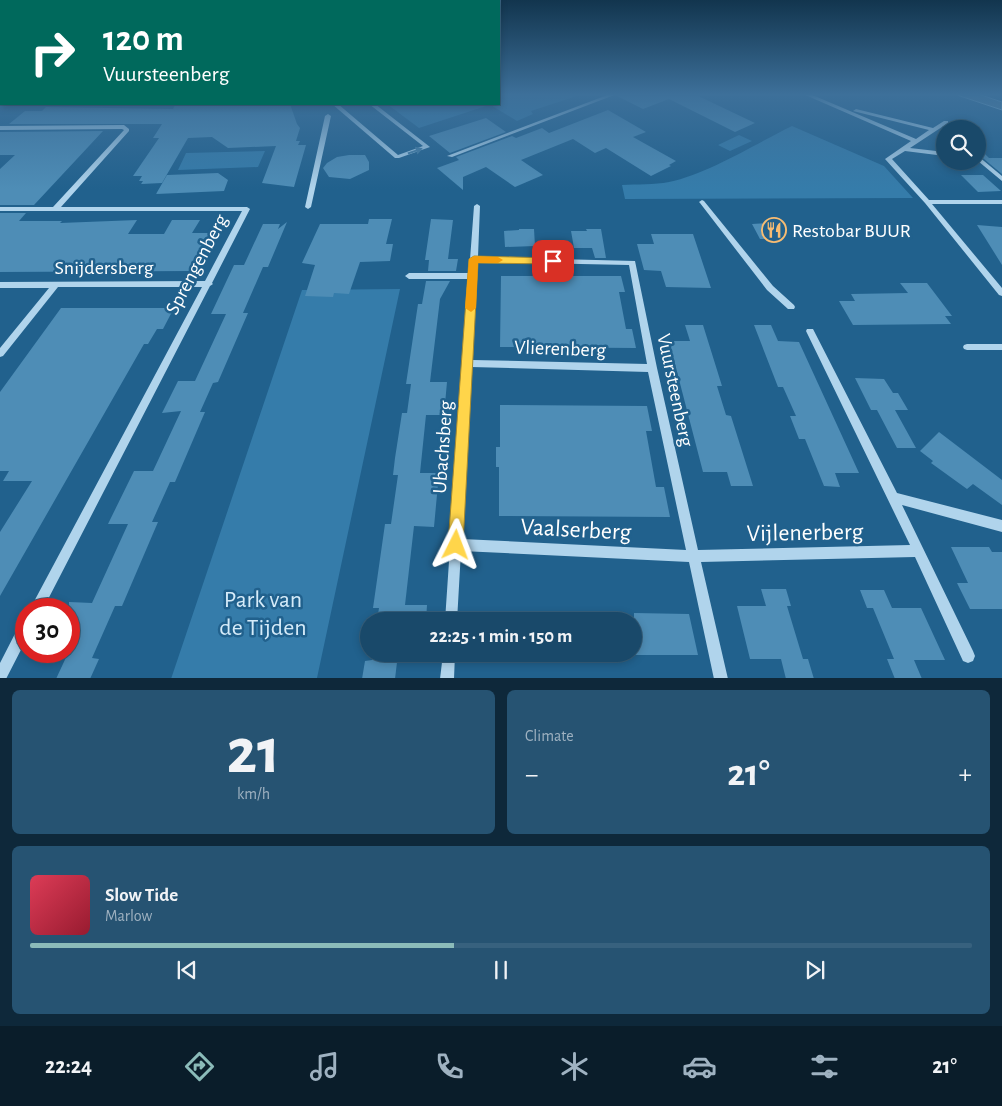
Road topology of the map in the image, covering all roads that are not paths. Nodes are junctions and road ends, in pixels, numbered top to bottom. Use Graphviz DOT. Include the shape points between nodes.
graph roads {
  1 [pos="326,126"];
  2 [pos="360,126"];
  3 [pos="400,126"];
  4 [pos="530,126"];
  5 [pos="879,126"];
  6 [pos="917,126"];
  7 [pos="0,128"];
  8 [pos="934,130"];
  9 [pos="916,142"];
  10 [pos="905,149"];
  11 [pos="936,153"];
  12 [pos="450,156"];
  13 [pos="986,165"];
  14 [pos="1002,179"];
  15 [pos="702,202"];
  16 [pos="927,202"];
  17 [pos="1002,202"];
  18 [pos="477,206"];
  19 [pos="308,207"];
  20 [pos="0,209"];
  21 [pos="55,209"];
  22 [pos="474,259"];
  23 [pos="409,276"];
  24 [pos="473,276"];
  25 [pos="208,284"];
  26 [pos="0,285"];
  27 [pos="56,285"];
  28 [pos="1002,292"];
  29 [pos="791,307"];
  30 [pos="810,331"];
  31 [pos="967,347"];
  32 [pos="1002,347"];
  33 [pos="0,354"];
  34 [pos="467,363"];
  35 [pos="652,368"];
  36 [pos="893,497"];
  37 [pos="1002,526"];
  38 [pos="456,545"];
  39 [pos="918,550"];
  40 [pos="694,556"];
  41 [pos="42,598"];
  42 [pos="452,612"];
  43 [pos="15,649"];
  44 [pos="968,656"];
  45 [pos="448,662"];
  46 [pos="0,677"];
  47 [pos="447,678"];
  48 [pos="721,678"];
  1 -- 19 [label="street"];
  2 -- 3 [label="street, one-way" via="399,160 427,147"];
  4 -- 12 [label="street"];
  5 -- 9 [label="street"];
  6 -- 8 [label="street"];
  7 -- 21 [label="street" via="124,127 127,130"];
  8 -- 9 [label="street"];
  9 -- 10 [label="street"];
  10 -- 11 [label="street"];
  10 -- 16 [label="street" via="888,159"];
  13 -- 14 [label="street"];
  15 -- 29 [label="street" via="770,288"];
  16 -- 17 [label="street"];
  16 -- 28 [label="street"];
  18 -- 22 [label="street, Ubachsberg"];
  20 -- 21 [label="street"];
  21 -- 25 [label="street, Sprengenberg" via="247,209"];
  22 -- 24 [label="street, Ubachsberg"];
  22 -- 35 [label="street, Vuursteenberg" via="632,263"];
  23 -- 24 [label="street"];
  24 -- 34 [label="street, Ubachsberg"];
  25 -- 27 [label="street, Snijdersberg"];
  25 -- 41 [label="street, Sprengenberg"];
  26 -- 27 [label="street, Snijdersberg"];
  27 -- 33 [label="street"];
  30 -- 36 [label="street"];
  31 -- 32 [label="street"];
  34 -- 35 [label="street, Vlierenberg"];
  34 -- 38 [label="street, Ubachsberg"];
  35 -- 40 [label="street, Vuursteenberg"];
  36 -- 37 [label="street"];
  36 -- 39 [label="street"];
  38 -- 40 [label="street, Vaalserberg"];
  38 -- 42 [label="street, Ubachsberg"];
  39 -- 40 [label="street, Vijlenerberg"];
  39 -- 44 [label="street"];
  40 -- 48 [label="street, Vuursteenberg"];
  43 -- 46 [label="street"];
  45 -- 47 [label="street"];
}
